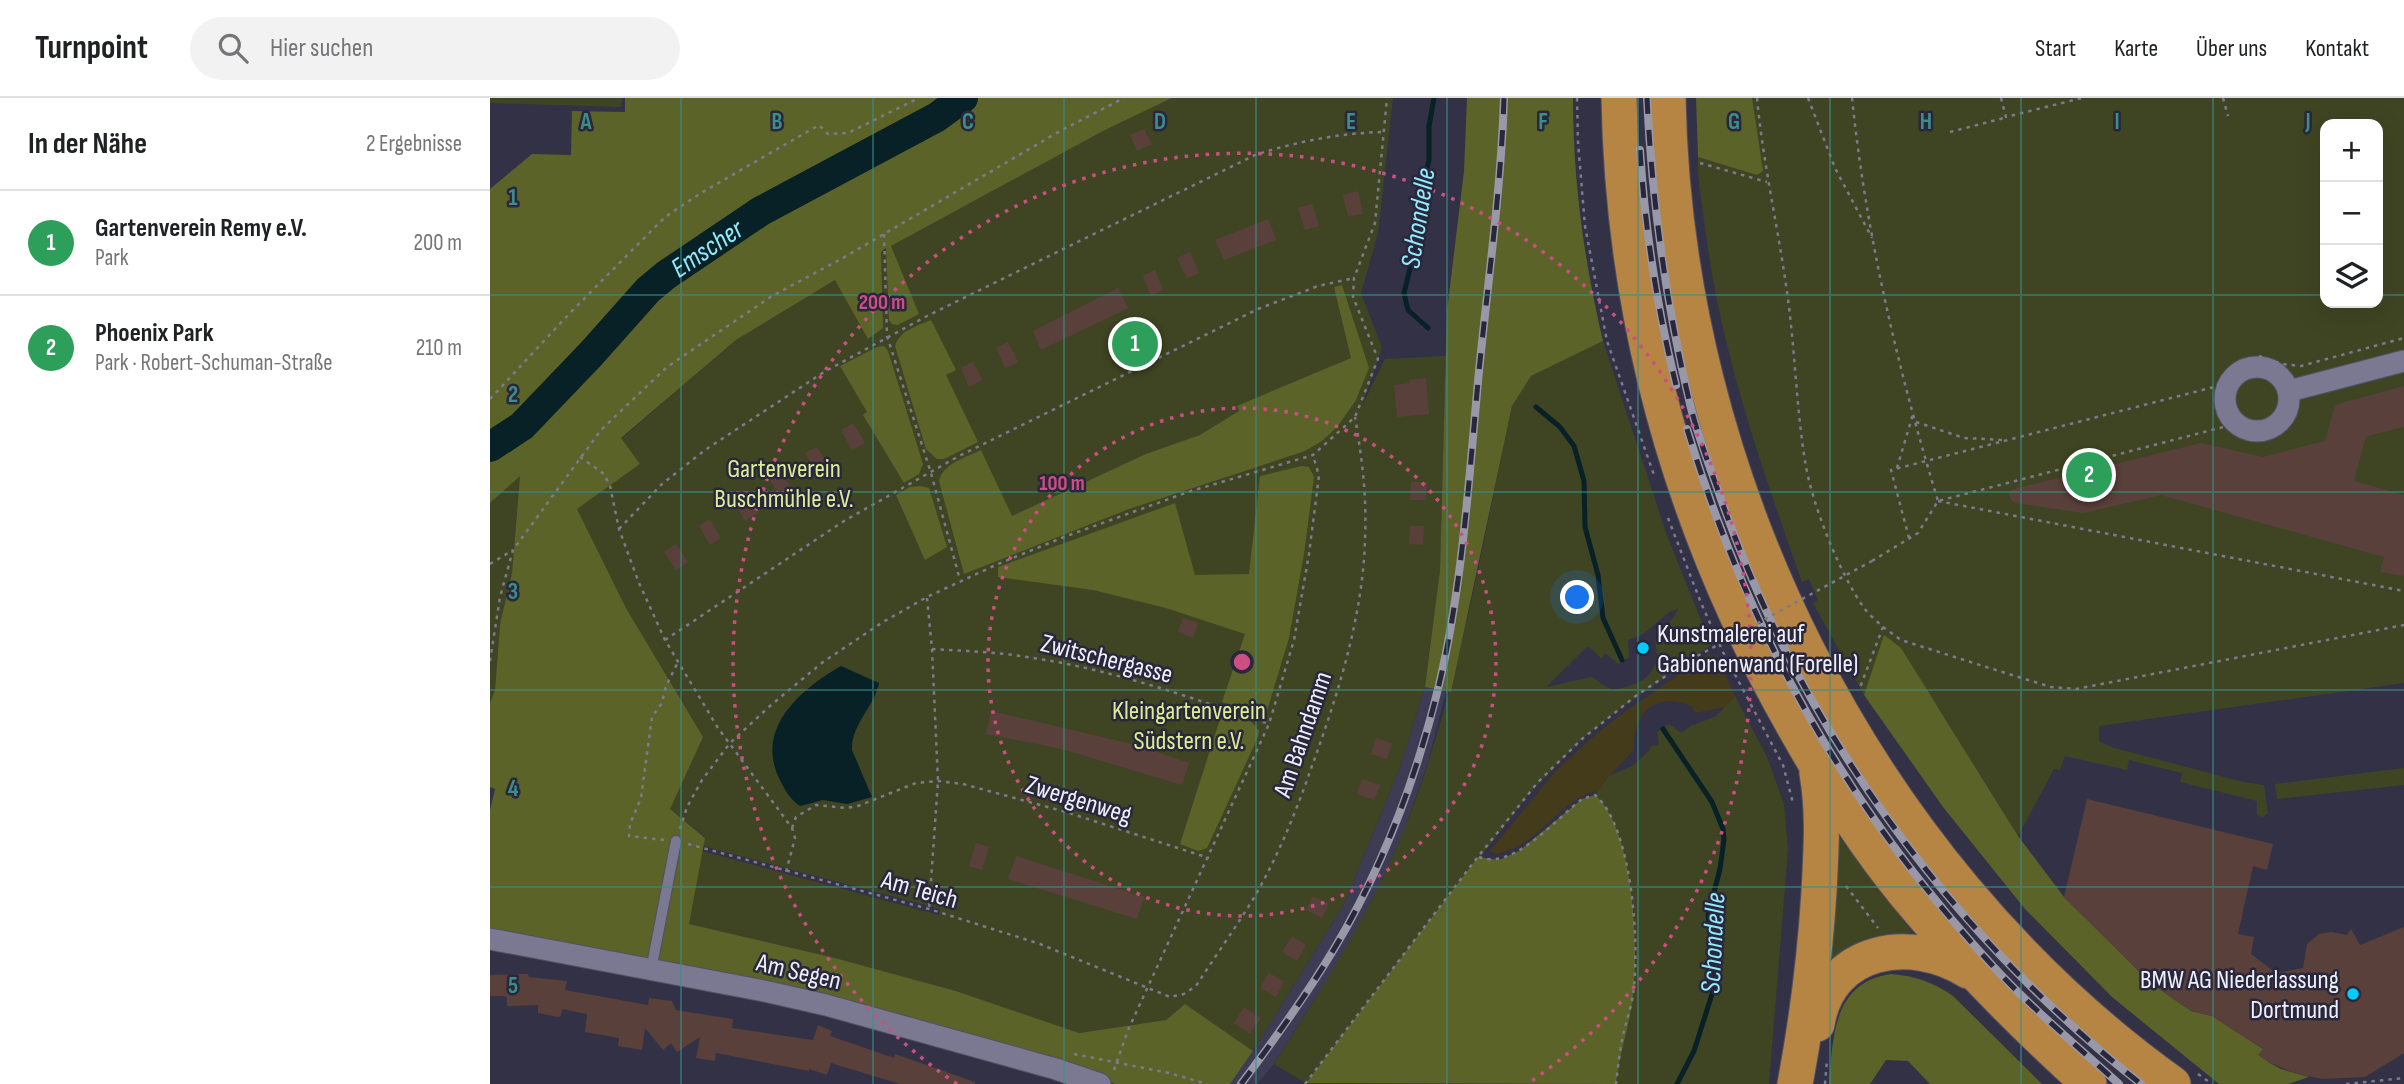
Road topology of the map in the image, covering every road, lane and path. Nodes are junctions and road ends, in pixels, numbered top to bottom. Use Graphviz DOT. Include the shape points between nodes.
graph roads {
  1 [pos="919,98"];
  2 [pos="1124,98"];
  3 [pos="1387,98"];
  4 [pos="1619,98"];
  5 [pos="1668,98"];
  6 [pos="1757,98"];
  7 [pos="1808,98"];
  8 [pos="1852,98"];
  9 [pos="2001,98"];
  10 [pos="2082,98"];
  11 [pos="2223,98"];
  12 [pos="2228,116"];
  13 [pos="2006,117"];
  14 [pos="1382,132"];
  15 [pos="1950,132"];
  16 [pos="1693,161"];
  17 [pos="1769,183"];
  18 [pos="884,234"];
  19 [pos="1873,241"];
  20 [pos="1354,278"];
  21 [pos="887,336"];
  22 [pos="2404,338"];
  23 [pos="2259,356"];
  24 [pos="2404,361"];
  25 [pos="2214,387"];
  26 [pos="2289,391"];
  27 [pos="490,398"];
  28 [pos="1913,412"];
  29 [pos="1355,417"];
  30 [pos="1916,422"];
  31 [pos="2235,424"];
  32 [pos="2010,440"];
  33 [pos="1313,455"];
  34 [pos="580,457"];
  35 [pos="1926,462"];
  36 [pos="1897,468"];
  37 [pos="931,473"];
  38 [pos="1938,501"];
  39 [pos="619,529"];
  40 [pos="1909,538"];
  41 [pos="513,550"];
  42 [pos="490,564"];
  43 [pos="960,580"];
  44 [pos="1801,586"];
  45 [pos="2404,591"];
  46 [pos="927,597"];
  47 [pos="1807,597"];
  48 [pos="2404,625"];
  49 [pos="1883,627"];
  50 [pos="665,640"];
  51 [pos="932,649"];
  52 [pos="1723,652"];
  53 [pos="490,661"];
  54 [pos="678,662"];
  55 [pos="1852,683"];
  56 [pos="1269,724"];
  57 [pos="730,743"];
  58 [pos="1816,766"];
  59 [pos="938,781"];
  60 [pos="1795,808"];
  61 [pos="792,828"];
  62 [pos="676,841"];
  63 [pos="1478,857"];
  64 [pos="1209,858"];
  65 [pos="1821,860"];
  66 [pos="786,872"];
  67 [pos="929,909"];
  68 [pos="490,939"];
  69 [pos="1894,951"];
  70 [pos="651,970"];
  71 [pos="1983,981"];
  72 [pos="1148,988"];
  73 [pos="2182,1076"];
  74 [pos="2404,1078"];
  75 [pos="1096,1082"];
  76 [pos="1207,1084"];
  77 [pos="1306,1084"];
  78 [pos="1616,1084"];
  79 [pos="1795,1084"];
  80 [pos="1811,1084"];
  81 [pos="2089,1084"];
  82 [pos="2212,1084"];
  83 [pos="2346,1084"];
  1 -- 27 [label="path" via="848,133 828,134 818,125 664,217"];
  2 -- 18 [label="path"];
  3 -- 14 [label="path"];
  4 -- 58 [label="highway" via="1630,253 1664,420 1714,566 1769,685"];
  5 -- 73 [label="highway" via="1675,206 1704,374 1749,521 1808,652 1877,771 1965,888 2052,982 2118,1041"];
  6 -- 17 [label="path"];
  7 -- 19 [label="path" via="1835,168"];
  8 -- 19 [label="path"];
  9 -- 13 [label="path"];
  10 -- 13 [label="path"];
  11 -- 12 [label="path"];
  13 -- 15 [label="path"];
  14 -- 20 [label="path" via="1375,223"];
  14 -- 21 [label="path" via="1305,142 1255,155"];
  16 -- 17 [label="path"];
  17 -- 49 [label="path" via="1790,315 1805,462 1840,565 1865,609"];
  18 -- 21 [label="path"];
  18 -- 34 [label="path" via="772,296 667,367 601,430"];
  19 -- 28 [label="path"];
  20 -- 29 [label="path" via="1353,298 1378,359"];
  20 -- 37 [label="path" via="1258,309"];
  21 -- 37 [label="path"];
  21 -- 39 [label="path" via="705,450 662,484"];
  22 -- 23 [label="path" via="2301,366"];
  24 -- 26 [label="street"];
  25 -- 32 [label="path"];
  26 -- 31 [label="street" via="2288,409 2278,424 2252,432"];
  26 -- 31 [label="street" via="2270,369 2242,370 2225,391 2226,409"];
  28 -- 30 [label="path"];
  28 -- 36 [label="path"];
  29 -- 33 [label="path"];
  29 -- 72 [label="path, Am Bahndamm" via="1365,476 1365,541 1356,611 1334,705 1305,786 1252,900 1196,986 1170,997"];
  30 -- 32 [label="path" via="1964,438"];
  30 -- 35 [label="path"];
  31 -- 38 [label="path"];
  32 -- 35 [label="path"];
  33 -- 43 [label="path" via="1151,506"];
  33 -- 56 [label="path" via="1319,476 1309,554 1294,640"];
  34 -- 39 [label="path" via="607,479"];
  34 -- 41 [label="path"];
  35 -- 36 [label="path"];
  35 -- 38 [label="path"];
  36 -- 40 [label="path" via="1891,470"];
  37 -- 43 [label="path"];
  37 -- 50 [label="path" via="844,521"];
  38 -- 40 [label="path" via="1918,533"];
  38 -- 45 [label="path"];
  39 -- 50 [label="path"];
  40 -- 63 [label="path, bridge" via="1690,660 1637,695 1538,782"];
  41 -- 42 [label="path"];
  41 -- 53 [label="path"];
  43 -- 46 [label="path"];
  44 -- 47 [label="path"];
  46 -- 51 [label="path"];
  46 -- 57 [label="path" via="823,662"];
  48 -- 49 [label="path" via="2076,689 2051,687 1901,640"];
  49 -- 55 [label="path" via="1858,694"];
  50 -- 54 [label="path"];
  51 -- 56 [label="path, Zwitschergasse" via="988,652 1086,668"];
  51 -- 59 [label="path"];
  52 -- 60 [label="path" via="1783,765"];
  54 -- 57 [label="path"];
  54 -- 62 [label="path, Am Teich" via="652,717 641,798 629,836"];
  56 -- 64 [label="path"];
  57 -- 61 [label="path"];
  57 -- 62 [label="path" via="687,807"];
  58 -- 65 [label="highway"];
  58 -- 71 [label="highway" via="1917,909"];
  59 -- 61 [label="path" via="916,783 858,806 816,804 796,817"];
  59 -- 64 [label="path, Zwergenweg" via="1066,812"];
  59 -- 67 [label="path"];
  61 -- 66 [label="path" via="795,838"];
  62 -- 66 [label="path, Am Teich"];
  62 -- 70 [label="lane"];
  63 -- 77 [label="path"];
  63 -- 78 [label="path" via="1499,860 1519,851 1582,799 1595,795 1606,804 1619,835 1636,930 1633,996"];
  64 -- 72 [label="path"];
  65 -- 69 [label="path"];
  65 -- 79 [label="highway" via="1809,1005"];
  66 -- 67 [label="path, Am Teich"];
  67 -- 72 [label="path, Am Teich" via="1040,944"];
  68 -- 70 [label="street, Am Segen"];
  69 -- 71 [label="highway" via="1934,956"];
  69 -- 80 [label="highway" via="1845,971 1826,993 1820,1006"];
  70 -- 75 [label="street, Am Segen" via="826,1005"];
  71 -- 81 [label="highway"];
  72 -- 76 [label="path" via="1116,1063"];
  73 -- 82 [label="path"];
  74 -- 83 [label="path"];
}
